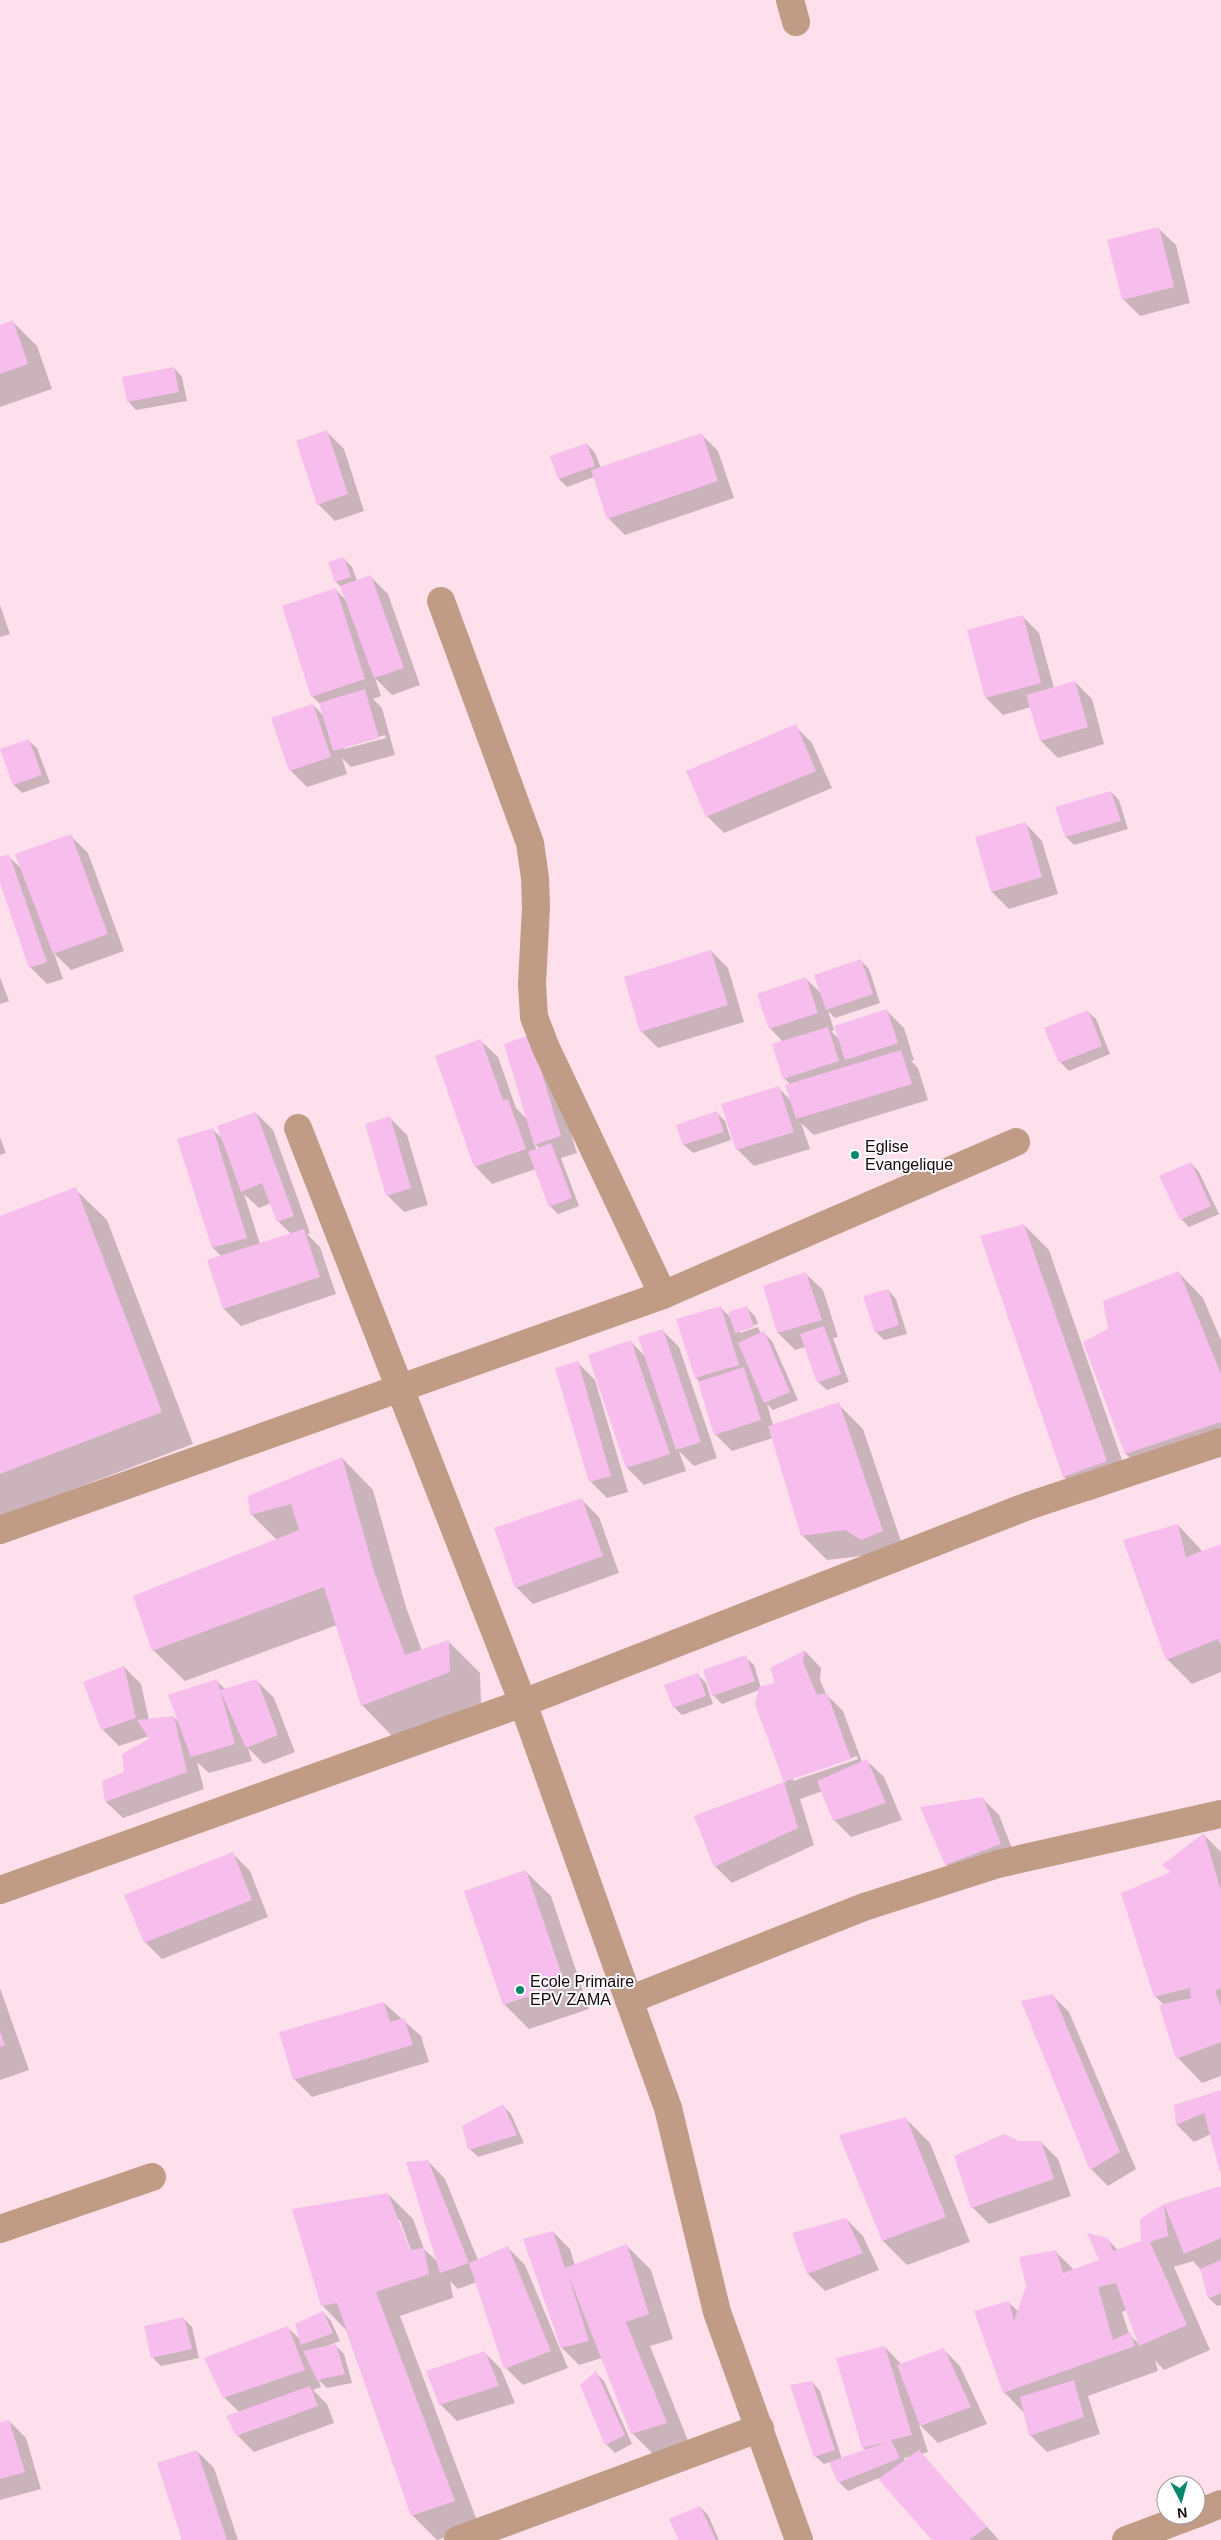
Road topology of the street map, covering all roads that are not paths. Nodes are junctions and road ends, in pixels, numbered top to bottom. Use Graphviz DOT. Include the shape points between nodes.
graph roads {
  1 [pos="441,601"];
  2 [pos="298,1128"];
  3 [pos="1016,1142"];
  4 [pos="663,1295"];
  5 [pos="401,1388"];
  6 [pos="1221,1442"];
  7 [pos="0,1530"];
  8 [pos="523,1703"];
  9 [pos="1221,1814"];
  10 [pos="0,1890"];
  11 [pos="629,2000"];
  12 [pos="152,2178"];
  13 [pos="0,2229"];
  14 [pos="760,2428"];
  15 [pos="1221,2504"];
  16 [pos="1206,2510"];
  17 [pos="1165,2525"];
  18 [pos="458,2540"];
  19 [pos="799,2540"];
  20 [pos="1126,2540"];
  1 -- 4 [label="street" via="530,844 536,878 534,1017"];
  2 -- 5 [label="street"];
  3 -- 4 [label="street"];
  4 -- 5 [label="street"];
  5 -- 7 [label="street"];
  5 -- 8 [label="street"];
  6 -- 8 [label="street" via="1028,1506"];
  8 -- 10 [label="street"];
  8 -- 11 [label="street"];
  9 -- 11 [label="street" via="998,1864 864,1907"];
  11 -- 14 [label="street" via="668,2108 717,2312"];
  12 -- 13 [label="street"];
  14 -- 18 [label="street"];
  14 -- 19 [label="street"];
  15 -- 16 [label="street"];
  17 -- 20 [label="street"];
}
